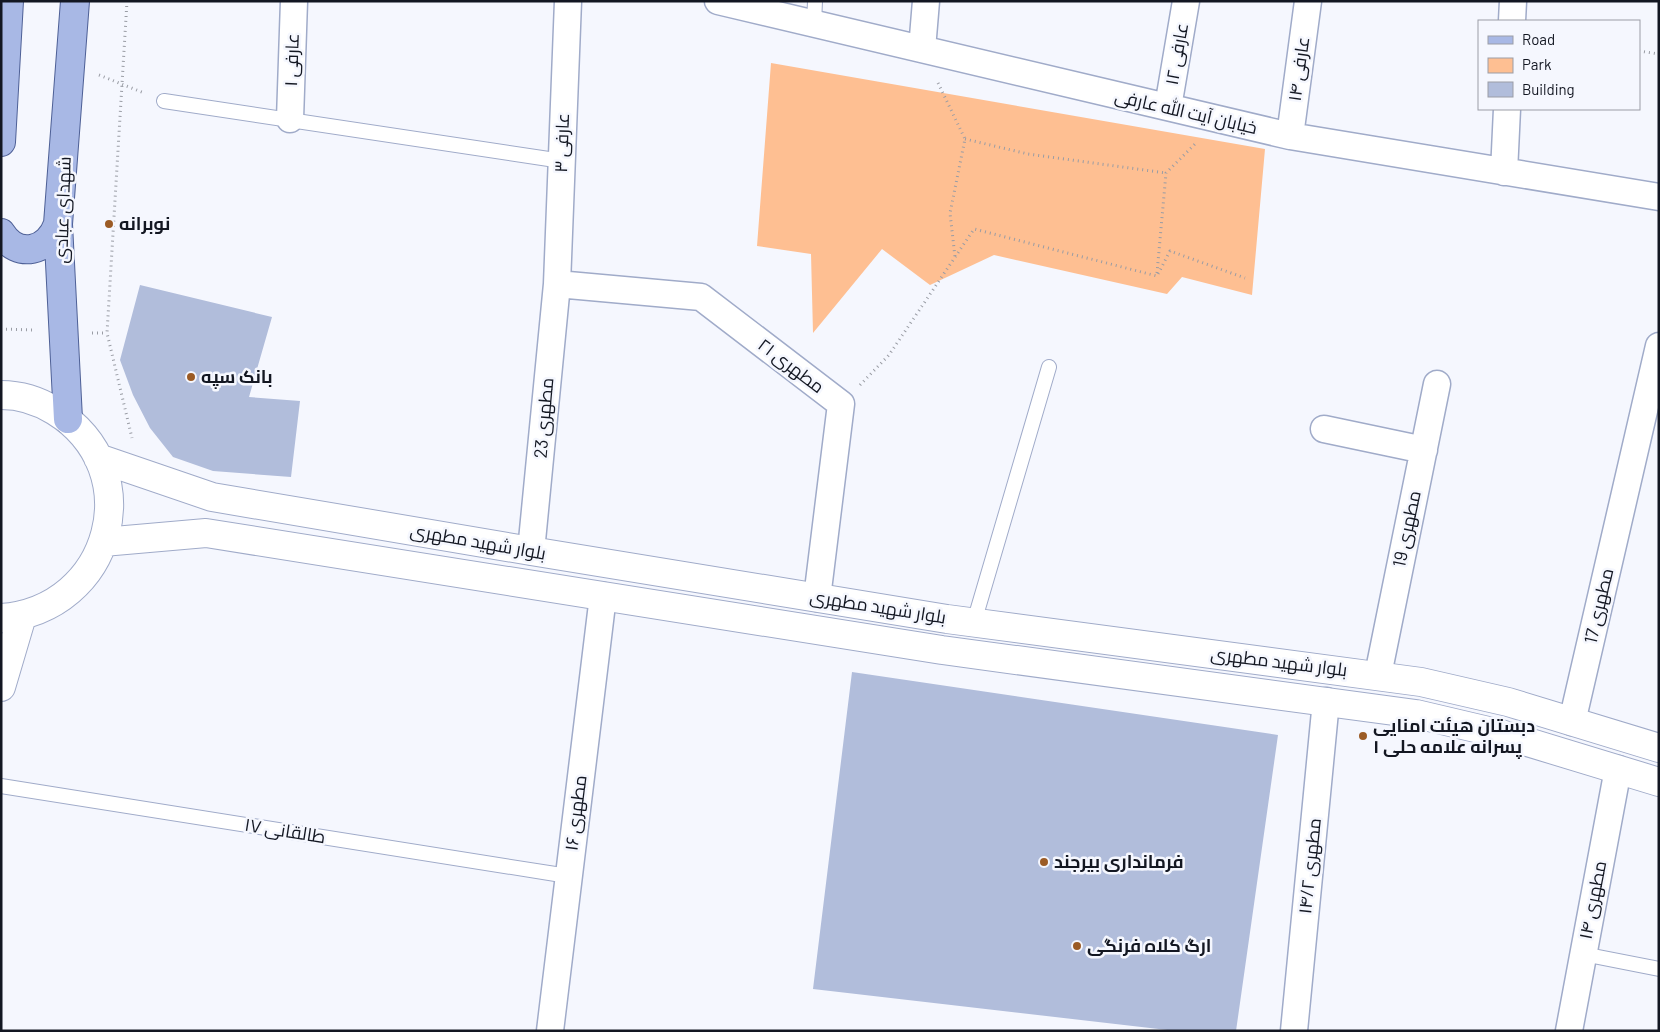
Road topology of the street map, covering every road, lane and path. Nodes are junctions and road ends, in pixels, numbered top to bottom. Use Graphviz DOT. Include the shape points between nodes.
graph roads {
  1 [pos="9,1"];
  2 [pos="76,1"];
  3 [pos="127,1"];
  4 [pos="294,1"];
  5 [pos="568,1"];
  6 [pos="718,1"];
  7 [pos="926,1"];
  8 [pos="1186,1"];
  9 [pos="1308,1"];
  10 [pos="1513,1"];
  11 [pos="814,12"];
  12 [pos="1512,20"];
  13 [pos="922,49"];
  14 [pos="1640,51"];
  15 [pos="1659,54"];
  16 [pos="71,64"];
  17 [pos="122,84"];
  18 [pos="164,101"];
  19 [pos="1168,107"];
  20 [pos="1507,110"];
  21 [pos="290,119"];
  22 [pos="1219,120"];
  23 [pos="1290,136"];
  24 [pos="965,139"];
  25 [pos="1,142"];
  26 [pos="562,161"];
  27 [pos="1504,172"];
  28 [pos="1166,173"];
  29 [pos="1659,198"];
  30 [pos="58,224"];
  31 [pos="1,233"];
  32 [pos="955,257"];
  33 [pos="1157,276"];
  34 [pos="1244,278"];
  35 [pos="557,284"];
  36 [pos="1659,346"];
  37 [pos="1049,367"];
  38 [pos="1437,384"];
  39 [pos="1,395"];
  40 [pos="841,404"];
  41 [pos="68,419"];
  42 [pos="1324,429"];
  43 [pos="1424,450"];
  44 [pos="98,458"];
  45 [pos="141,473"];
  46 [pos="103,542"];
  47 [pos="531,552"];
  48 [pos="603,596"];
  49 [pos="817,598"];
  50 [pos="11,617"];
  51 [pos="974,622"];
  52 [pos="1378,675"];
  53 [pos="1,687"];
  54 [pos="1326,701"];
  55 [pos="1572,722"];
  56 [pos="1659,748"];
  57 [pos="1618,769"];
  58 [pos="1659,782"];
  59 [pos="1,786"];
  60 [pos="568,876"];
  61 [pos="1583,954"];
  62 [pos="1659,969"];
  63 [pos="550,1031"];
  64 [pos="1294,1031"];
  65 [pos="1569,1031"];
  1 -- 25 [label="main road"];
  2 -- 16 [label="main road, شهدای عبادی"];
  3 -- 17 [label="path"];
  4 -- 21 [label="street, عارفی ۱"];
  5 -- 26 [label="street, عارفی ۳"];
  6 -- 11 [label="street, خیابان آیت الله عارفی"];
  7 -- 13 [label="street"];
  8 -- 19 [label="street, عارفی ۱۲"];
  9 -- 23 [label="street, عارفی ۱۴"];
  10 -- 12 [label="street"];
  11 -- 13 [label="street, خیابان آیت الله عارفی"];
  13 -- 19 [label="street, خیابان آیت الله عارفی"];
  13 -- 24 [label="path"];
  14 -- 15 [label="path"];
  16 -- 17 [label="path"];
  16 -- 30 [label="main road, شهدای عبادی"];
  17 -- 18 [label="path"];
  17 -- 45 [label="path" via="107,334"];
  18 -- 21 [label="lane"];
  19 -- 22 [label="street, خیابان آیت الله عارفی"];
  20 -- 27 [label="street"];
  21 -- 26 [label="lane"];
  22 -- 23 [label="street, خیابان آیت الله عارفی"];
  22 -- 28 [label="path"];
  23 -- 27 [label="street, خیابان آیت الله عارفی"];
  24 -- 28 [label="path" via="1028,154"];
  24 -- 32 [label="path" via="950,214"];
  26 -- 35 [label="street, عارفی ۳"];
  27 -- 29 [label="street, خیابان آیت الله عارفی"];
  28 -- 33 [label="path"];
  30 -- 31 [label="main road" via="49,241 31,249 12,245"];
  30 -- 41 [label="main road, شهدای عبادی"];
  32 -- 33 [label="path" via="974,229"];
  32 -- 40 [label="path" via="889,355"];
  33 -- 34 [label="path" via="1170,251"];
  35 -- 40 [label="street, مطهری ۲۱" via="701,297"];
  35 -- 47 [label="street, مطهری 23"];
  36 -- 55 [label="street, مطهری 17"];
  37 -- 51 [label="lane"];
  38 -- 43 [label="street, مطهری 19"];
  39 -- 41 [label="main road" via="42,403"];
  40 -- 49 [label="street, مطهری ۲۱"];
  41 -- 44 [label="main road" via="86,437"];
  42 -- 43 [label="street"];
  43 -- 52 [label="street, مطهری 19"];
  44 -- 45 [label="main road, بلوار شهید مطهری"];
  44 -- 46 [label="main road" via="107,486 109,514"];
  45 -- 47 [label="main road, بلوار شهید مطهری" via="212,497"];
  46 -- 48 [label="main road, بلوار شهید مطهری" via="206,533"];
  46 -- 50 [label="main road" via="91,568 72,590 49,606"];
  47 -- 49 [label="main road, بلوار شهید مطهری"];
  48 -- 54 [label="main road, بلوار شهید مطهری" via="942,650"];
  48 -- 60 [label="street, مطهری ۱۶"];
  49 -- 51 [label="main road, بلوار شهید مطهری"];
  50 -- 53 [label="main road"];
  51 -- 52 [label="main road, بلوار شهید مطهری"];
  52 -- 55 [label="main road, بلوار شهید مطهری" via="1508,702"];
  54 -- 57 [label="main road, بلوار شهید مطهری" via="1416,714 1501,734"];
  54 -- 64 [label="street, مطهری ۱۴/۲"];
  55 -- 56 [label="main road, بلوار شهید مطهری"];
  57 -- 58 [label="main road, بلوار شهید مطهری"];
  57 -- 61 [label="street, مطهری ۱۴"];
  59 -- 60 [label="lane, طالقانی ۱۷"];
  60 -- 63 [label="street, مطهری ۱۶"];
  61 -- 62 [label="lane"];
  61 -- 65 [label="street, مطهری ۱۴"];
}
